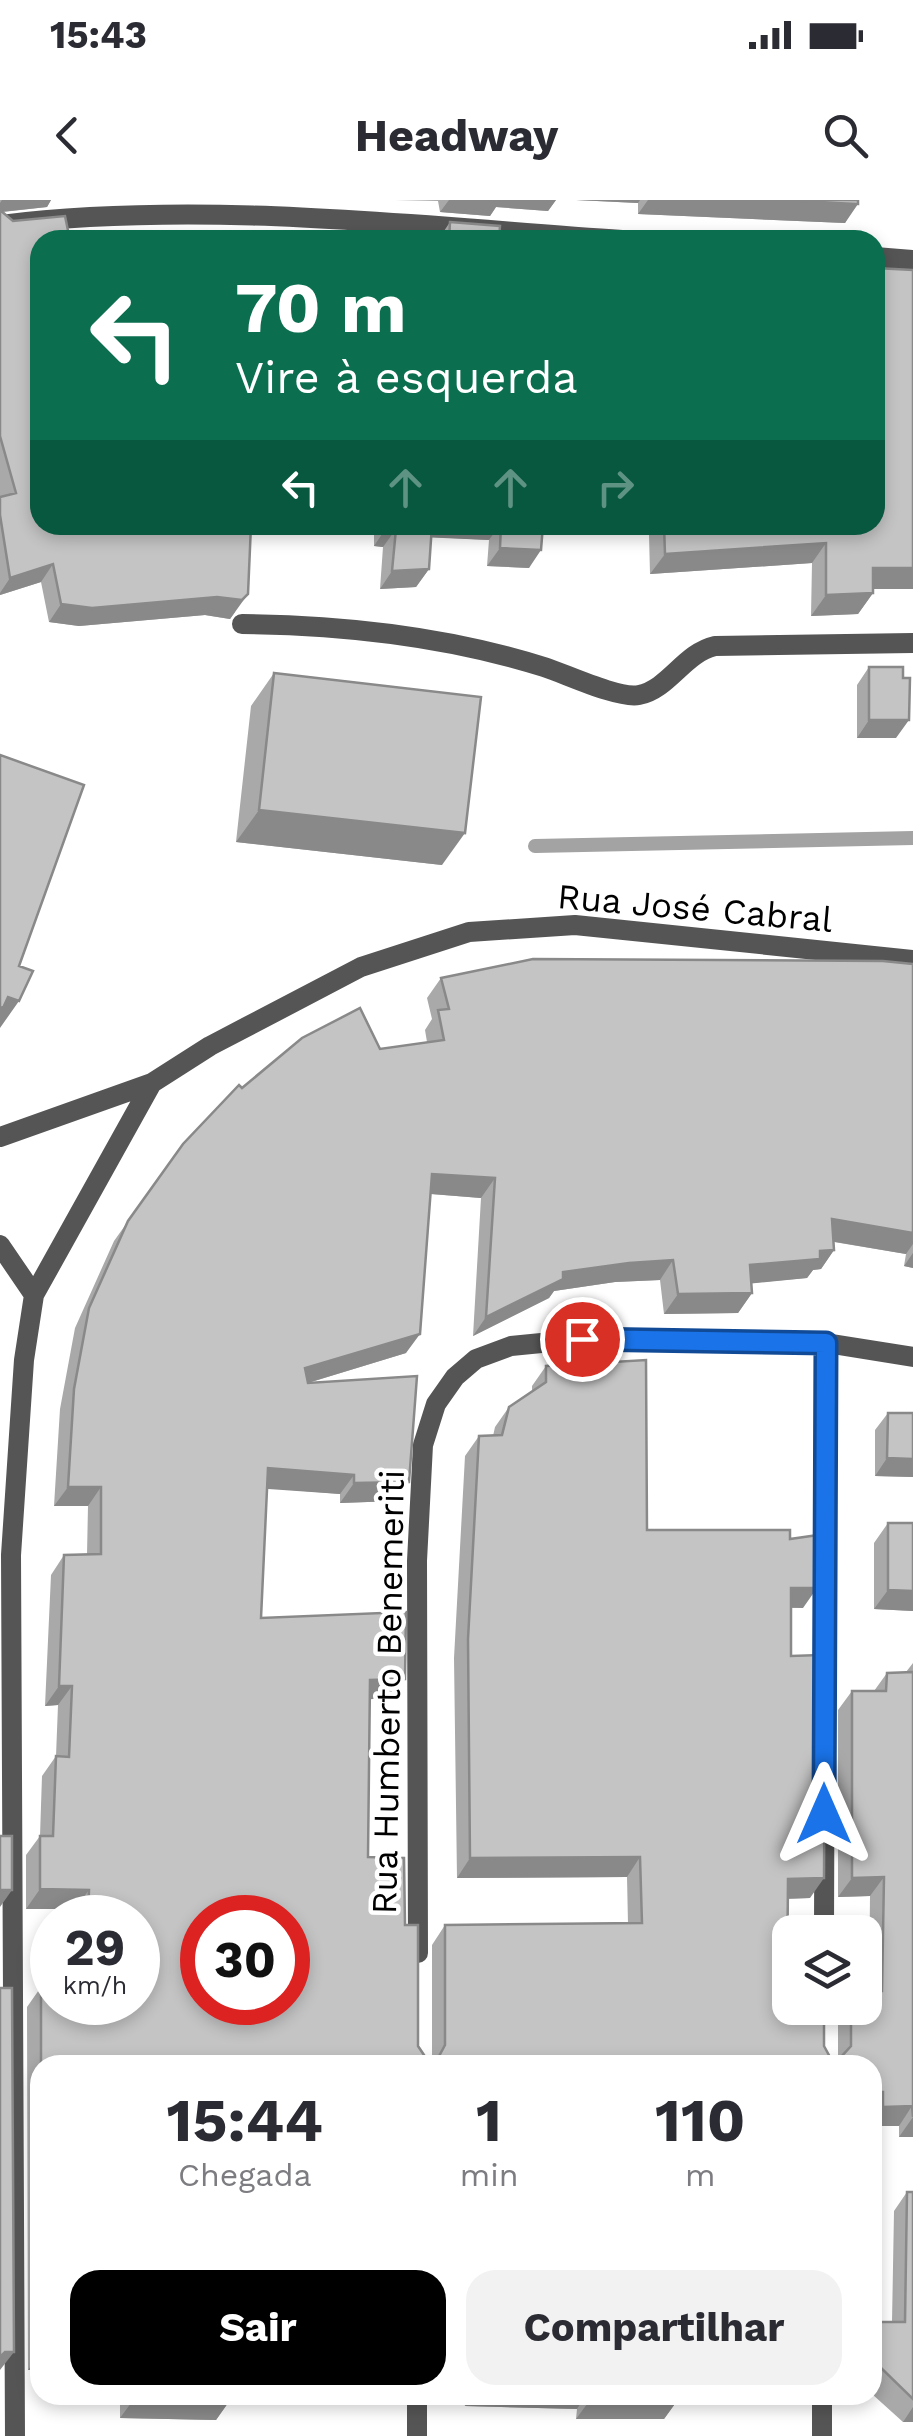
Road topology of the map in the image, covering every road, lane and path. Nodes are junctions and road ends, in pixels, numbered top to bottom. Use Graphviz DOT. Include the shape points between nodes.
graph roads {
  1 [pos="0,225"];
  2 [pos="478,230"];
  3 [pos="885,259"];
  4 [pos="913,260"];
  5 [pos="242,624"];
  6 [pos="913,643"];
  7 [pos="913,960"];
  8 [pos="152,1083"];
  9 [pos="0,1137"];
  10 [pos="0,1245"];
  11 [pos="34,1295"];
  12 [pos="826,1343"];
  13 [pos="913,1358"];
  14 [pos="5,1555"];
  15 [pos="824,1915"];
  16 [pos="418,1968"];
  17 [pos="417,2405"];
  18 [pos="822,2405"];
  19 [pos="15,2436"];
  20 [pos="417,2436"];
  21 [pos="822,2436"];
  1 -- 2 [label="street" via="78,213 204,211"];
  3 -- 4 [label="street"];
  5 -- 6 [label="street" via="424,639 630,694 654,687 688,657 715,646"];
  7 -- 8 [label="street, Rua José Cabral" via="575,925 470,932 361,967"];
  8 -- 9 [label="street"];
  8 -- 11 [label="street, Rua José Cabral"];
  10 -- 11 [label="street"];
  11 -- 14 [label="street, Rua José Cabral"];
  12 -- 13 [label="street, Rua Humberto Benemeriti"];
  12 -- 15 [label="street"];
  12 -- 16 [label="street, Rua Humberto Benemeriti" via="582,1339 512,1346 476,1359 436,1404 423,1446 417,1561"];
  14 -- 19 [label="street, Rua José Cabral"];
  17 -- 20 [label="street"];
  18 -- 21 [label="street"];
}
